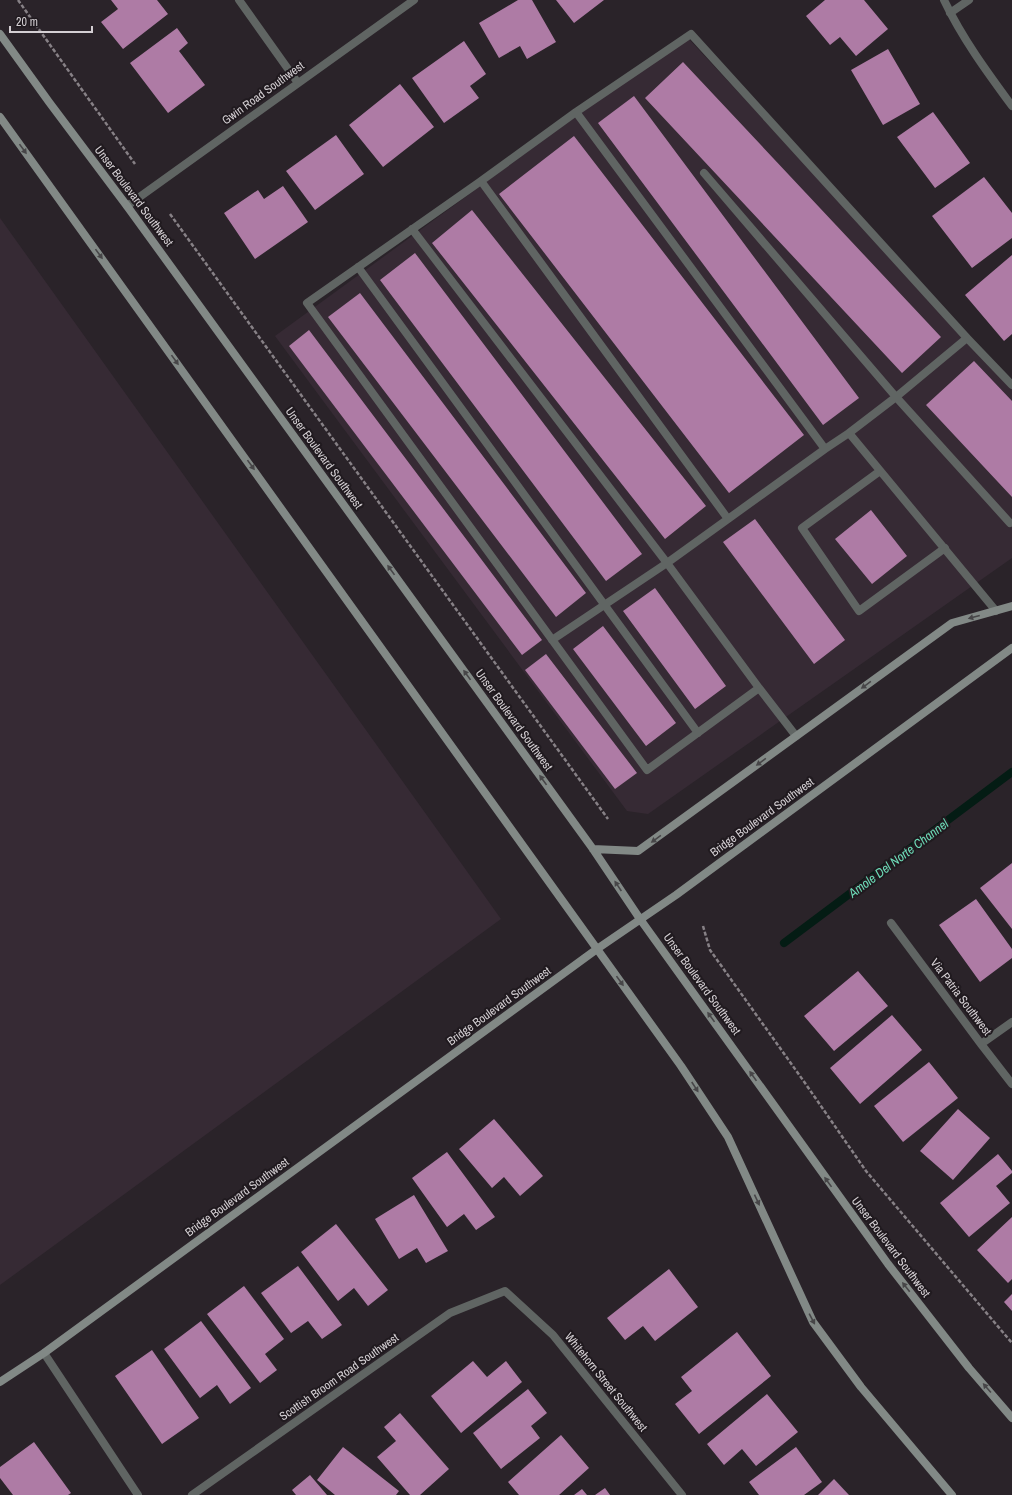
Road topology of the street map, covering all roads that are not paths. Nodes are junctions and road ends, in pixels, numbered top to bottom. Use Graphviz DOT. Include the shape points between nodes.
graph roads {
  1 [pos="239,0"];
  2 [pos="414,0"];
  3 [pos="944,0"];
  4 [pos="969,0"];
  5 [pos="950,13"];
  6 [pos="0,34"];
  7 [pos="298,83"];
  8 [pos="1012,106"];
  9 [pos="576,112"];
  10 [pos="0,117"];
  11 [pos="704,173"];
  12 [pos="481,181"];
  13 [pos="127,206"];
  14 [pos="412,229"];
  15 [pos="358,267"];
  16 [pos="967,338"];
  17 [pos="1012,385"];
  18 [pos="896,397"];
  19 [pos="849,433"];
  20 [pos="825,449"];
  21 [pos="880,471"];
  22 [pos="728,519"];
  23 [pos="1010,523"];
  24 [pos="945,548"];
  25 [pos="667,563"];
  26 [pos="604,605"];
  27 [pos="1012,606"];
  28 [pos="996,611"];
  29 [pos="552,640"];
  30 [pos="1012,648"];
  31 [pos="759,688"];
  32 [pos="698,733"];
  33 [pos="796,736"];
  34 [pos="593,849"];
  35 [pos="640,919"];
  36 [pos="891,924"];
  37 [pos="597,949"];
  38 [pos="1012,1022"];
  39 [pos="981,1044"];
  40 [pos="1012,1084"];
  41 [pos="505,1291"];
  42 [pos="44,1353"];
  43 [pos="0,1382"];
  44 [pos="1012,1418"];
  45 [pos="138,1495"];
  46 [pos="192,1495"];
  47 [pos="682,1495"];
  48 [pos="952,1495"];
  1 -- 7 [label="street"];
  2 -- 7 [label="street, Gwin Road Southwest"];
  3 -- 5 [label="street"];
  4 -- 5 [label="street"];
  5 -- 8 [label="street"];
  6 -- 13 [label="main road, Unser Boulevard Southwest"];
  7 -- 13 [label="street, Gwin Road Southwest"];
  9 -- 12 [label="street"];
  9 -- 16 [label="street" via="691,34"];
  9 -- 20 [label="street"];
  10 -- 37 [label="main road, one-way"];
  11 -- 18 [label="street"];
  12 -- 14 [label="street"];
  12 -- 22 [label="street"];
  34 -- 13 [label="main road, Unser Boulevard Southwest, one-way"];
  14 -- 15 [label="street"];
  14 -- 25 [label="street"];
  15 -- 26 [label="street"];
  15 -- 29 [label="street" via="307,303"];
  16 -- 17 [label="street"];
  16 -- 18 [label="street"];
  18 -- 19 [label="street"];
  18 -- 23 [label="street"];
  19 -- 20 [label="street"];
  19 -- 21 [label="street"];
  20 -- 22 [label="street"];
  21 -- 24 [label="street"];
  21 -- 24 [label="street" via="802,528 859,611"];
  22 -- 25 [label="street"];
  24 -- 28 [label="street"];
  25 -- 26 [label="street"];
  25 -- 31 [label="street"];
  26 -- 29 [label="street"];
  26 -- 32 [label="street"];
  27 -- 28 [label="main road"];
  28 -- 33 [label="main road, one-way" via="952,623"];
  29 -- 32 [label="street" via="647,770"];
  30 -- 35 [label="main road, Bridge Boulevard Southwest"];
  31 -- 32 [label="street"];
  31 -- 33 [label="street"];
  33 -- 34 [label="main road, one-way" via="638,851"];
  35 -- 34 [label="main road, Unser Boulevard Southwest, one-way"];
  35 -- 37 [label="main road, Bridge Boulevard Southwest"];
  44 -- 35 [label="main road, Unser Boulevard Southwest, one-way" via="969,1368 888,1264"];
  36 -- 39 [label="street, Via Patria Southwest"];
  37 -- 42 [label="main road, Bridge Boulevard Southwest"];
  37 -- 48 [label="main road, one-way" via="681,1066 728,1137 813,1322 861,1387"];
  38 -- 39 [label="street"];
  39 -- 40 [label="street, Via Patria Southwest"];
  41 -- 46 [label="street, Scottish Broom Road Southwest" via="450,1313"];
  41 -- 47 [label="street, Whitehorn Street Southwest" via="553,1335"];
  42 -- 43 [label="main road, Bridge Boulevard Southwest"];
  42 -- 45 [label="street"];
}
